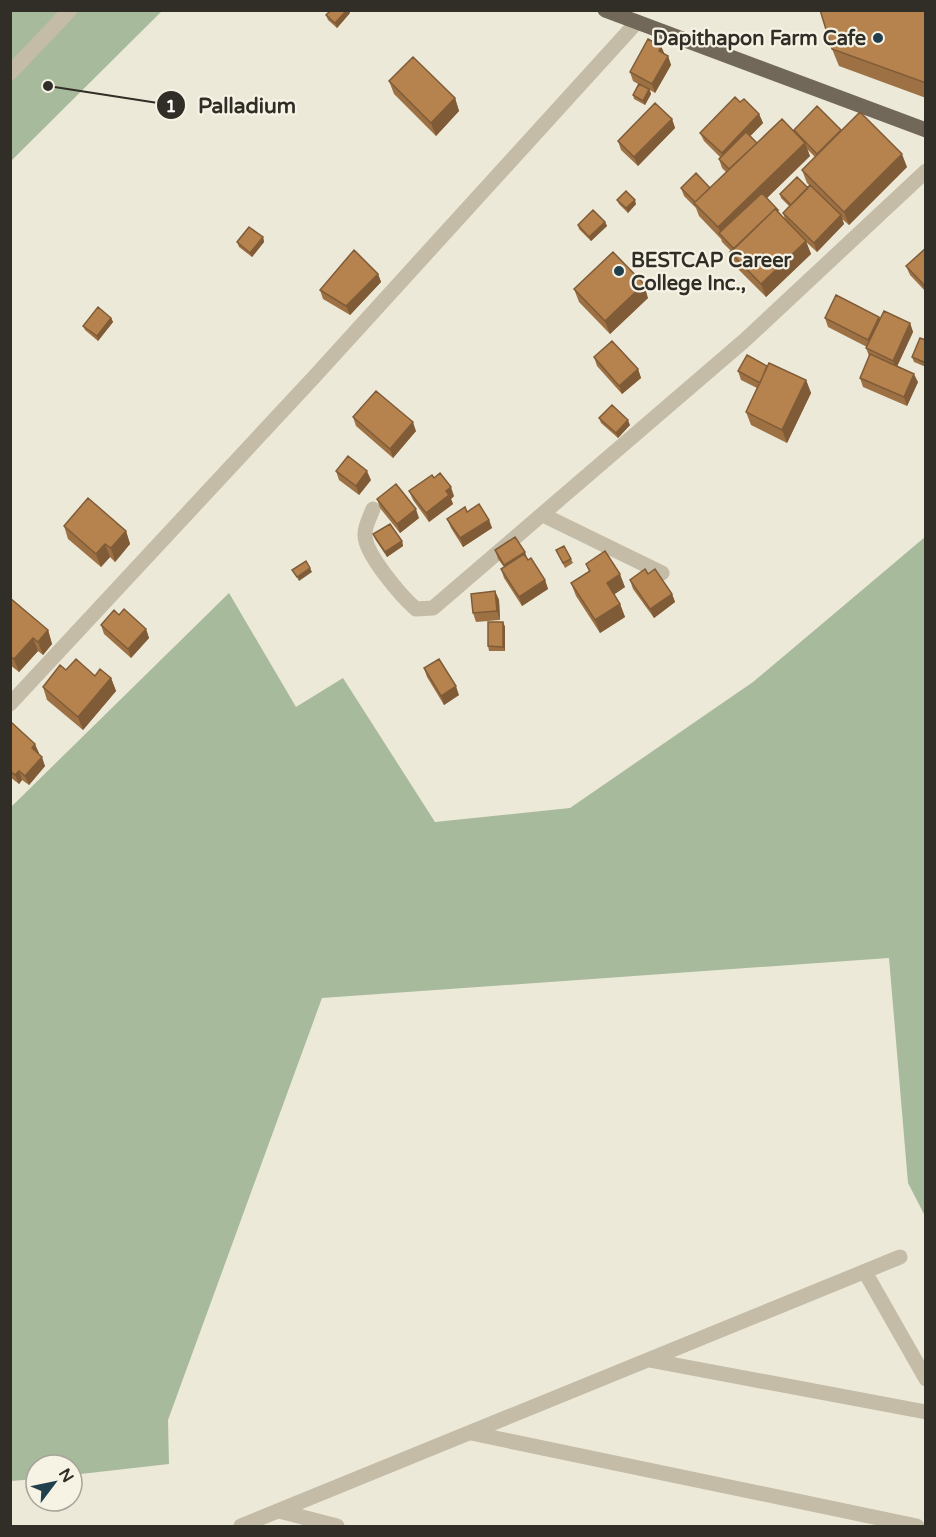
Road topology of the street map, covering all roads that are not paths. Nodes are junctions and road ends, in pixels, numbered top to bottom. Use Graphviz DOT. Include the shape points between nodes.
graph roads {
  1 [pos="70,10"];
  2 [pos="605,10"];
  3 [pos="637,22"];
  4 [pos="10,73"];
  5 [pos="926,130"];
  6 [pos="926,171"];
  7 [pos="373,509"];
  8 [pos="543,515"];
  9 [pos="662,573"];
  10 [pos="10,704"];
  11 [pos="900,1257"];
  12 [pos="865,1272"];
  13 [pos="649,1360"];
  14 [pos="926,1379"];
  15 [pos="926,1412"];
  16 [pos="470,1433"];
  17 [pos="279,1511"];
  18 [pos="335,1526"];
  19 [pos="241,1527"];
  20 [pos="917,1527"];
  1 -- 4 [label="street"];
  2 -- 3 [label="main road"];
  3 -- 5 [label="main road"];
  3 -- 10 [label="street"];
  6 -- 8 [label="street" via="745,340"];
  7 -- 8 [label="street" via="364,533 367,548 416,609 433,608"];
  8 -- 9 [label="street"];
  11 -- 12 [label="street"];
  12 -- 13 [label="street"];
  12 -- 14 [label="street"];
  13 -- 15 [label="street"];
  13 -- 16 [label="street"];
  16 -- 17 [label="street"];
  16 -- 20 [label="street"];
  17 -- 18 [label="street"];
  17 -- 19 [label="street"];
}
